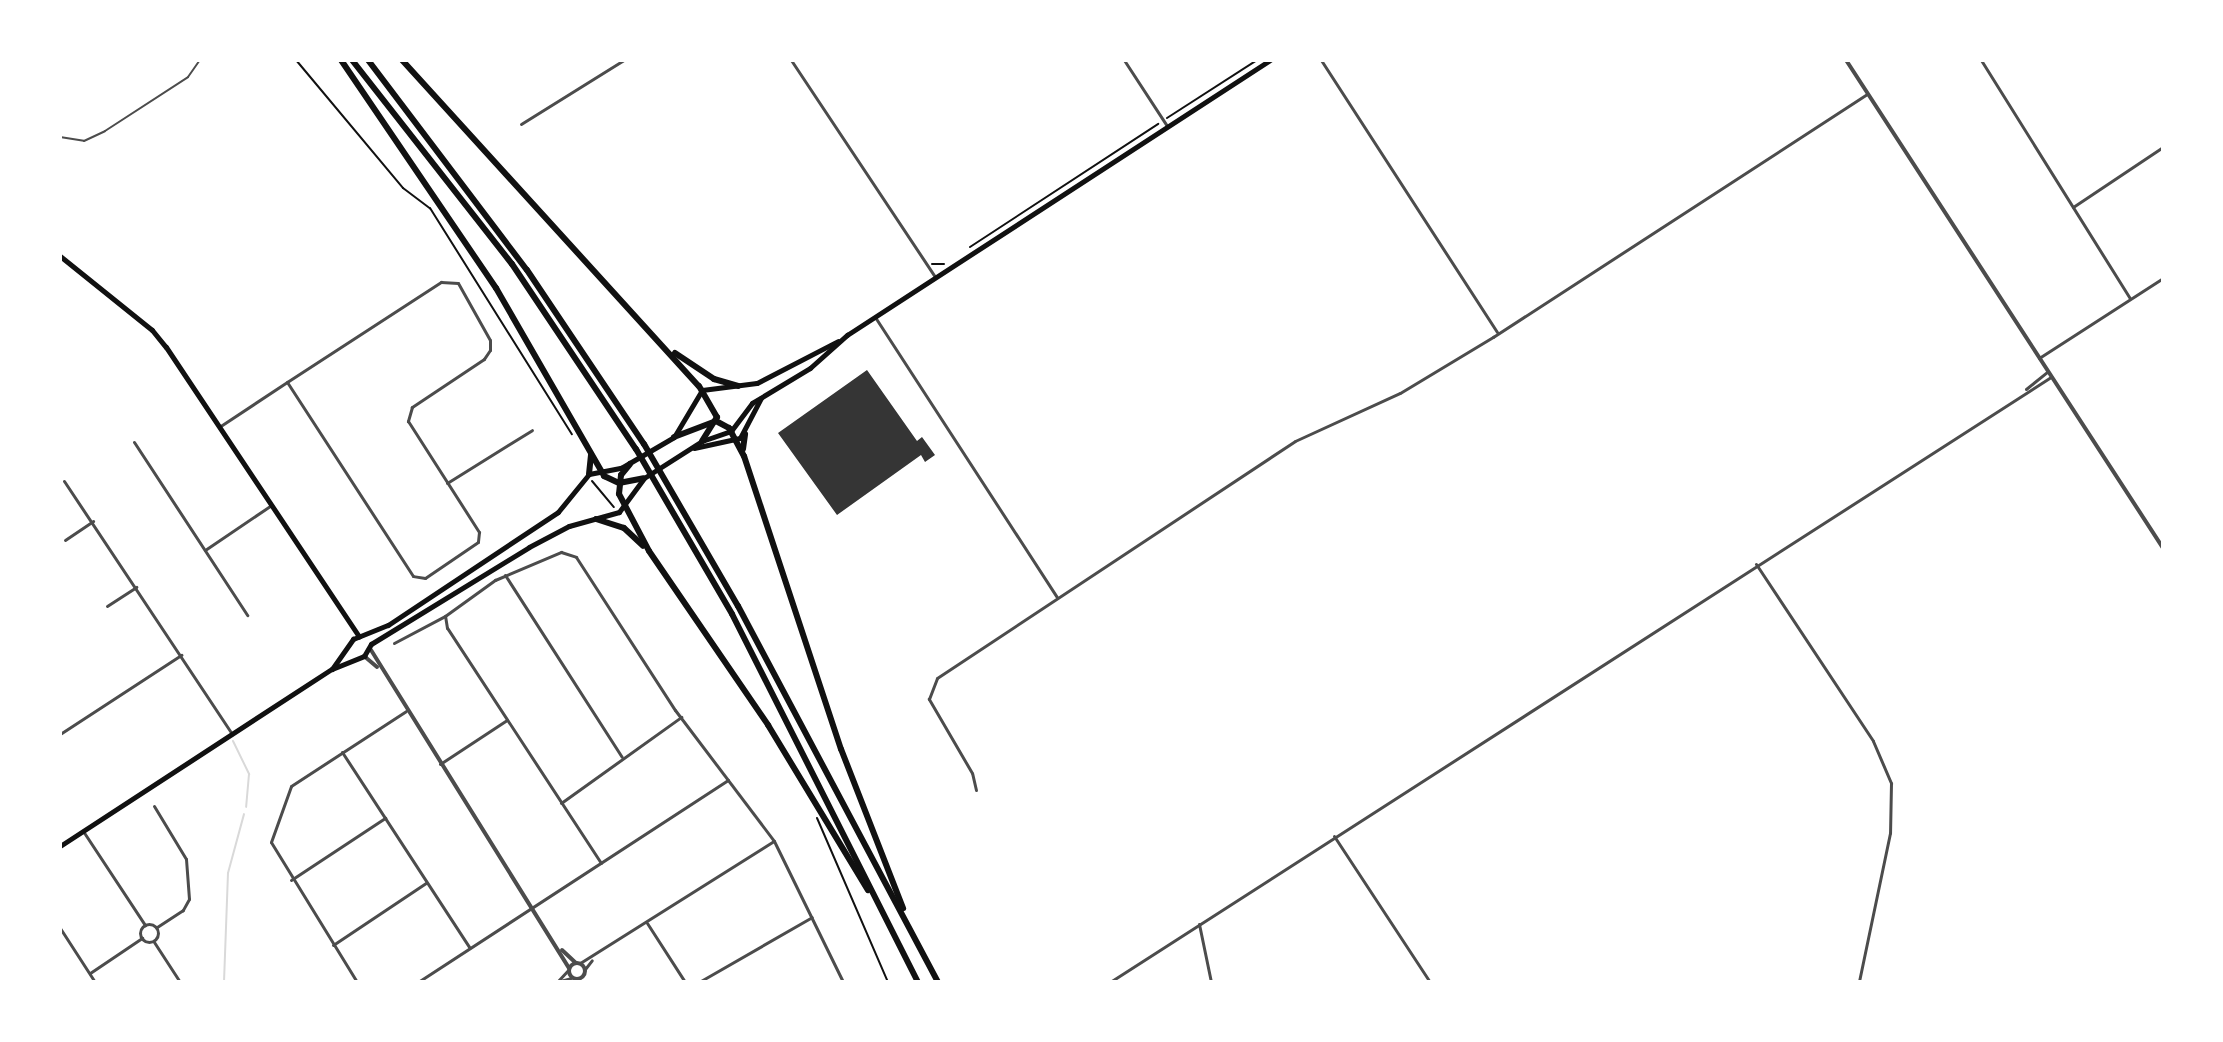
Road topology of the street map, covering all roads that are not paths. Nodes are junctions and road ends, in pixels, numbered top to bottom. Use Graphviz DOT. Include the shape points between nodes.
graph roads {
  1 [pos="200,60"];
  2 [pos="341,60"];
  3 [pos="352,60"];
  4 [pos="368,60"];
  5 [pos="402,60"];
  6 [pos="624,60"];
  7 [pos="791,60"];
  8 [pos="1124,60"];
  9 [pos="1270,60"];
  10 [pos="1321,60"];
  11 [pos="1846,60"];
  12 [pos="1981,60"];
  13 [pos="1867,94"];
  14 [pos="521,124"];
  15 [pos="1165,124"];
  16 [pos="60,137"];
  17 [pos="2163,147"];
  18 [pos="2073,207"];
  19 [pos="60,256"];
  20 [pos="935,277"];
  21 [pos="2163,278"];
  22 [pos="2130,298"];
  23 [pos="875,317"];
  24 [pos="1498,334"];
  25 [pos="843,339"];
  26 [pos="667,347"];
  27 [pos="2039,358"];
  28 [pos="2048,371"];
  29 [pos="2051,377"];
  30 [pos="287,382"];
  31 [pos="738,386"];
  32 [pos="702,390"];
  33 [pos="2023,392"];
  34 [pos="762,397"];
  35 [pos="717,421"];
  36 [pos="219,427"];
  37 [pos="532,430"];
  38 [pos="731,431"];
  39 [pos="745,434"];
  40 [pos="674,437"];
  41 [pos="702,441"];
  42 [pos="736,441"];
  43 [pos="134,442"];
  44 [pos="589,448"];
  45 [pos="686,450"];
  46 [pos="744,456"];
  47 [pos="630,464"];
  48 [pos="602,472"];
  49 [pos="590,477"];
  50 [pos="644,478"];
  51 [pos="64,481"];
  52 [pos="447,483"];
  53 [pos="619,483"];
  54 [pos="270,506"];
  55 [pos="624,506"];
  56 [pos="596,519"];
  57 [pos="93,521"];
  58 [pos="65,540"];
  59 [pos="2163,548"];
  60 [pos="205,550"];
  61 [pos="649,551"];
  62 [pos="1755,563"];
  63 [pos="505,575"];
  64 [pos="136,587"];
  65 [pos="1057,597"];
  66 [pos="107,606"];
  67 [pos="247,615"];
  68 [pos="445,616"];
  69 [pos="345,622"];
  70 [pos="362,636"];
  71 [pos="394,643"];
  72 [pos="351,644"];
  73 [pos="371,647"];
  74 [pos="181,655"];
  75 [pos="361,656"];
  76 [pos="379,668"];
  77 [pos="332,669"];
  78 [pos="406,711"];
  79 [pos="681,717"];
  80 [pos="507,720"];
  81 [pos="60,734"];
  82 [pos="233,734"];
  83 [pos="342,752"];
  84 [pos="622,757"];
  85 [pos="440,764"];
  86 [pos="728,780"];
  87 [pos="976,790"];
  88 [pos="561,803"];
  89 [pos="154,806"];
  90 [pos="385,818"];
  91 [pos="83,831"];
  92 [pos="1334,836"];
  93 [pos="774,841"];
  94 [pos="60,846"];
  95 [pos="601,863"];
  96 [pos="291,880"];
  97 [pos="427,882"];
  98 [pos="533,906"];
  99 [pos="812,917"];
  100 [pos="647,923"];
  101 [pos="889,923"];
  102 [pos="1199,924"];
  103 [pos="145,925"];
  104 [pos="157,927"];
  105 [pos="60,928"];
  106 [pos="912,934"];
  107 [pos="142,938"];
  108 [pos="154,941"];
  109 [pos="333,945"];
  110 [pos="470,948"];
  111 [pos="561,948"];
  112 [pos="595,957"];
  113 [pos="578,963"];
  114 [pos="569,969"];
  115 [pos="585,972"];
  116 [pos="90,973"];
  117 [pos="571,978"];
  118 [pos="582,981"];
  119 [pos="95,982"];
  120 [pos="180,982"];
  121 [pos="357,982"];
  122 [pos="418,982"];
  123 [pos="557,982"];
  124 [pos="685,982"];
  125 [pos="699,982"];
  126 [pos="843,982"];
  127 [pos="918,982"];
  128 [pos="938,982"];
  129 [pos="1110,982"];
  130 [pos="1211,982"];
  131 [pos="1430,982"];
  132 [pos="1859,982"];
  1 -- 16 [label="lane" via="188,77 105,131 84,141"];
  2 -- 44 [label="highway" via="460,231"];
  3 -- 101 [label="highway" via="512,264 636,449 758,662"];
  4 -- 106 [label="highway" via="534,279 644,444"];
  5 -- 26 [label="highway"];
  6 -- 14 [label="street"];
  7 -- 20 [label="street"];
  8 -- 15 [label="street"];
  9 -- 15 [label="main road"];
  10 -- 24 [label="street"];
  11 -- 13 [label="street"];
  12 -- 18 [label="street"];
  13 -- 24 [label="street"];
  13 -- 27 [label="street"];
  15 -- 20 [label="main road"];
  17 -- 18 [label="street"];
  18 -- 22 [label="street"];
  19 -- 36 [label="main road" via="152,330"];
  20 -- 23 [label="main road"];
  21 -- 22 [label="street"];
  22 -- 27 [label="street"];
  23 -- 25 [label="main road"];
  23 -- 65 [label="street"];
  24 -- 65 [label="street" via="1400,393 1295,441"];
  25 -- 31 [label="main road" via="771,378"];
  25 -- 34 [label="main road" via="810,368"];
  26 -- 31 [label="highway" via="714,379"];
  26 -- 32 [label="highway"];
  27 -- 28 [label="street"];
  28 -- 29 [label="street"];
  28 -- 33 [label="street"];
  29 -- 33 [label="street"];
  29 -- 59 [label="street"];
  30 -- 36 [label="street"];
  30 -- 52 [label="street" via="418,579 478,542 479,532"];
  30 -- 52 [label="street" via="441,282 458,283 490,340 490,350 408,413"];
  31 -- 32 [label="main road"];
  32 -- 35 [label="highway"];
  32 -- 40 [label="main road"];
  33 -- 62 [label="street"];
  34 -- 38 [label="main road" via="747,407"];
  34 -- 39 [label="main road"];
  35 -- 38 [label="highway"];
  35 -- 40 [label="highway"];
  35 -- 41 [label="highway"];
  36 -- 54 [label="main road"];
  37 -- 52 [label="street"];
  38 -- 41 [label="main road"];
  38 -- 42 [label="highway"];
  39 -- 42 [label="main road"];
  39 -- 46 [label="highway"];
  40 -- 47 [label="main road"];
  41 -- 45 [label="main road"];
  42 -- 45 [label="main road"];
  42 -- 46 [label="highway"];
  43 -- 60 [label="street"];
  44 -- 48 [label="highway"];
  44 -- 49 [label="highway"];
  45 -- 50 [label="main road"];
  46 -- 106 [label="highway" via="841,749"];
  47 -- 48 [label="main road"];
  47 -- 53 [label="highway"];
  48 -- 49 [label="main road"];
  48 -- 53 [label="highway"];
  49 -- 70 [label="main road" via="558,512"];
  50 -- 53 [label="highway"];
  50 -- 55 [label="main road"];
  51 -- 57 [label="street"];
  53 -- 55 [label="highway"];
  54 -- 60 [label="street"];
  54 -- 69 [label="main road"];
  55 -- 56 [label="main road" via="613,516"];
  55 -- 61 [label="highway"];
  56 -- 61 [label="highway" via="624,528"];
  56 -- 73 [label="main road" via="569,526 496,565"];
  57 -- 58 [label="street"];
  57 -- 64 [label="street"];
  60 -- 67 [label="street"];
  61 -- 101 [label="highway" via="768,725"];
  62 -- 92 [label="street"];
  62 -- 132 [label="street" via="1873,741 1891,783 1890,833"];
  63 -- 68 [label="street"];
  63 -- 79 [label="street" via="561,552 576,557"];
  63 -- 84 [label="street"];
  64 -- 66 [label="street"];
  64 -- 74 [label="street"];
  65 -- 87 [label="street" via="929,688 930,702 972,773"];
  68 -- 71 [label="street"];
  68 -- 80 [label="street" via="447,628"];
  69 -- 70 [label="main road"];
  69 -- 72 [label="main road"];
  70 -- 72 [label="main road"];
  70 -- 73 [label="main road"];
  72 -- 75 [label="main road"];
  72 -- 77 [label="main road"];
  73 -- 75 [label="main road"];
  73 -- 76 [label="street"];
  74 -- 81 [label="street"];
  74 -- 82 [label="street"];
  75 -- 76 [label="street"];
  75 -- 77 [label="main road"];
  76 -- 78 [label="street"];
  77 -- 82 [label="main road"];
  78 -- 83 [label="street"];
  78 -- 85 [label="street"];
  79 -- 84 [label="street"];
  79 -- 86 [label="street"];
  80 -- 85 [label="street"];
  80 -- 88 [label="street"];
  82 -- 91 [label="main road"];
  83 -- 90 [label="street"];
  83 -- 96 [label="street" via="285,794 271,842"];
  84 -- 88 [label="street"];
  85 -- 98 [label="street"];
  86 -- 93 [label="street"];
  86 -- 95 [label="street"];
  88 -- 95 [label="street"];
  89 -- 104 [label="street" via="186,859 189,899 183,910"];
  90 -- 96 [label="street"];
  90 -- 97 [label="street"];
  91 -- 94 [label="main road"];
  91 -- 103 [label="street"];
  92 -- 102 [label="street"];
  92 -- 131 [label="street"];
  93 -- 99 [label="street"];
  93 -- 100 [label="street"];
  95 -- 98 [label="street"];
  96 -- 109 [label="street"];
  97 -- 109 [label="street"];
  97 -- 110 [label="street"];
  98 -- 110 [label="street"];
  98 -- 111 [label="street"];
  99 -- 125 [label="street"];
  99 -- 126 [label="street"];
  100 -- 112 [label="street"];
  100 -- 124 [label="street"];
  101 -- 127 [label="highway"];
  102 -- 129 [label="street"];
  102 -- 130 [label="street"];
  103 -- 104 [label="street"];
  103 -- 107 [label="street"];
  104 -- 108 [label="street"];
  105 -- 116 [label="street"];
  106 -- 128 [label="highway"];
  107 -- 108 [label="street"];
  107 -- 116 [label="street"];
  108 -- 120 [label="street"];
  109 -- 121 [label="street"];
  110 -- 122 [label="street"];
  111 -- 113 [label="street"];
  111 -- 114 [label="street"];
  112 -- 113 [label="street"];
  112 -- 115 [label="street"];
  113 -- 114 [label="street"];
  113 -- 115 [label="street"];
  114 -- 117 [label="street"];
  114 -- 123 [label="street"];
  115 -- 118 [label="street"];
  116 -- 119 [label="street"];
  117 -- 118 [label="street"];
  117 -- 123 [label="street"];
}
